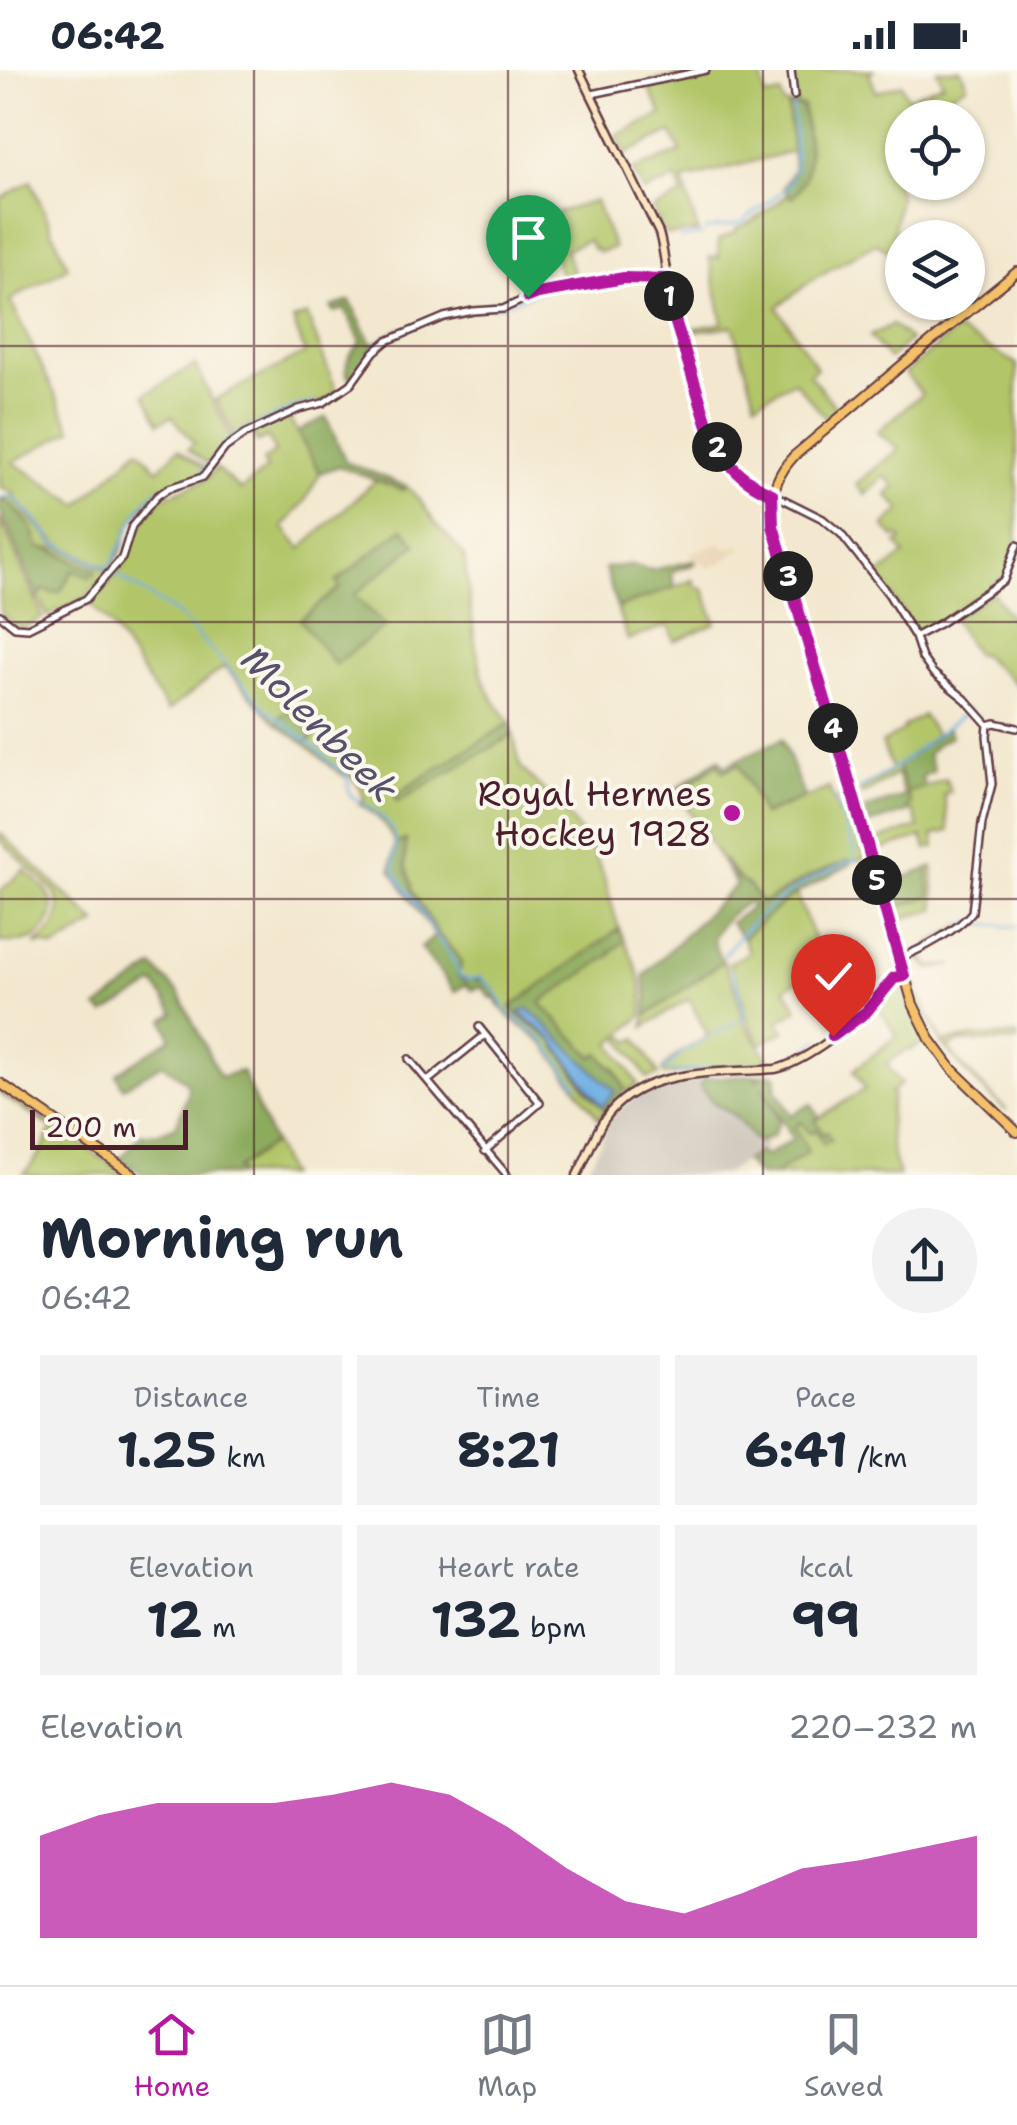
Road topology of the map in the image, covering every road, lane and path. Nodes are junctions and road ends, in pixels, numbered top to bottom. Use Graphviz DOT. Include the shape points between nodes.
graph roads {
  1 [pos="580,70"];
  2 [pos="706,70"];
  3 [pos="791,70"];
  4 [pos="592,94"];
  5 [pos="794,96"];
  6 [pos="1017,272"];
  7 [pos="668,279"];
  8 [pos="772,494"];
  9 [pos="1017,545"];
  10 [pos="0,615"];
  11 [pos="915,637"];
  12 [pos="988,725"];
  13 [pos="1017,728"];
  14 [pos="899,958"];
  15 [pos="904,976"];
  16 [pos="479,1026"];
  17 [pos="485,1035"];
  18 [pos="409,1059"];
  19 [pos="428,1081"];
  20 [pos="0,1084"];
  21 [pos="1017,1132"];
  22 [pos="485,1151"];
  23 [pos="134,1175"];
  24 [pos="508,1175"];
  25 [pos="576,1175"];
  1 -- 4 [label="street"];
  2 -- 4 [label="street"];
  3 -- 5 [label="street"];
  4 -- 7 [label="street" via="657,227"];
  6 -- 8 [label="main road" via="794,456"];
  7 -- 8 [label="street" via="712,439 744,478"];
  7 -- 10 [label="street" via="624,278 538,293 503,309 444,317 387,341 347,388 245,434 224,448 204,477 156,496 132,526 124,554 86,599 28,628 18,629"];
  8 -- 11 [label="street" via="842,534"];
  8 -- 14 [label="main road" via="773,526"];
  9 -- 11 [label="street" via="1004,580"];
  11 -- 12 [label="street" via="933,673"];
  12 -- 13 [label="street"];
  12 -- 14 [label="street" via="992,784 972,912"];
  14 -- 15 [label="main road"];
  15 -- 21 [label="main road" via="938,1051"];
  15 -- 25 [label="street" via="797,1062 657,1080 631,1093 605,1119"];
  16 -- 17 [label="street"];
  17 -- 19 [label="street"];
  17 -- 22 [label="street" via="540,1104"];
  18 -- 19 [label="street"];
  19 -- 22 [label="street"];
  20 -- 23 [label="main road"];
  22 -- 24 [label="street"];
}
